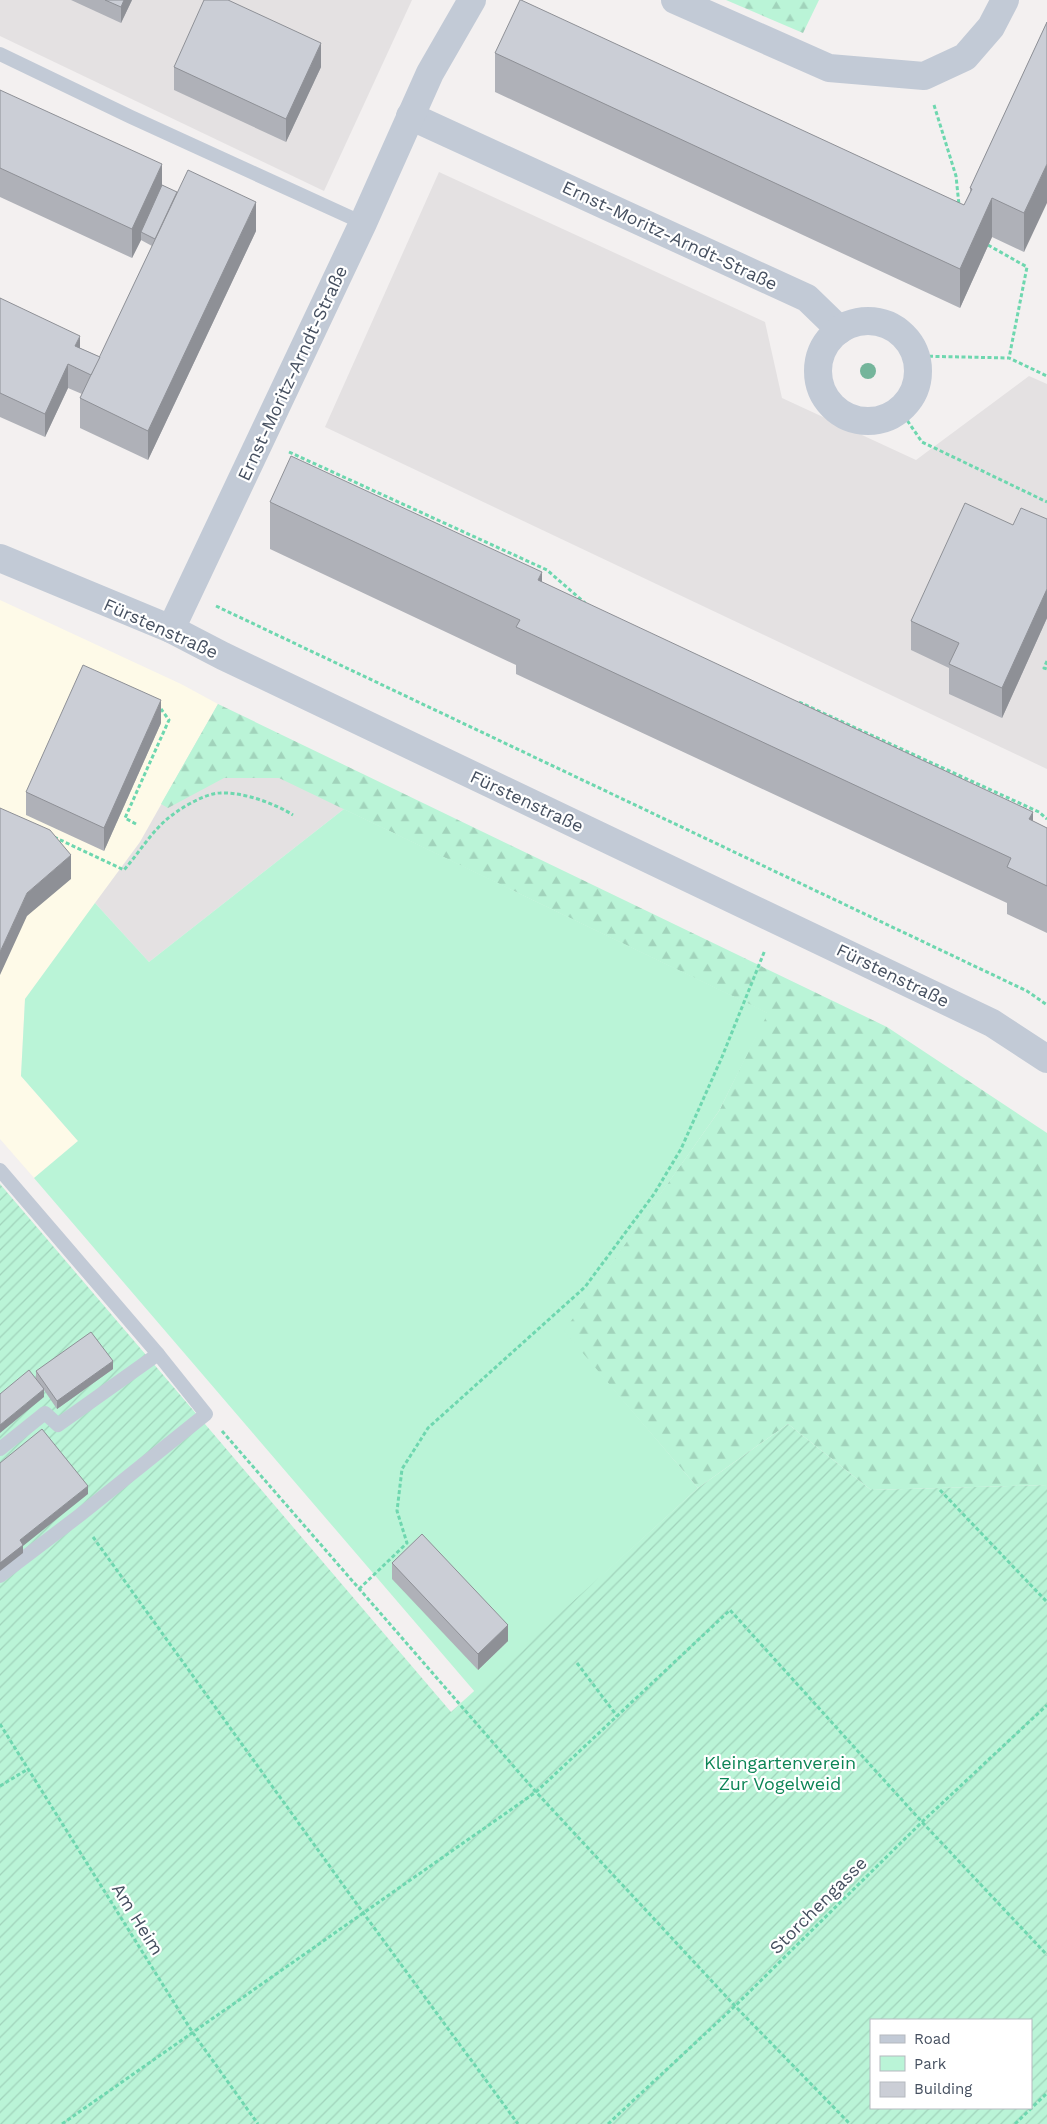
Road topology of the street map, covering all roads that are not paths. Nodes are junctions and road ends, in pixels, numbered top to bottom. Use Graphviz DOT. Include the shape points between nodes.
graph roads {
  1 [pos="472,0"];
  2 [pos="675,0"];
  3 [pos="1005,0"];
  4 [pos="0,54"];
  5 [pos="410,116"];
  6 [pos="363,223"];
  7 [pos="840,330"];
  8 [pos="0,558"];
  9 [pos="171,629"];
  10 [pos="1047,1059"];
  11 [pos="0,1170"];
  12 [pos="158,1354"];
  13 [pos="0,1449"];
  14 [pos="0,1576"];
  1 -- 5 [label="street, Ernst-Moritz-Arndt-Straße" via="430,73"];
  2 -- 3 [label="street" via="829,68 924,76 965,57 992,27"];
  4 -- 6 [label="lane"];
  5 -- 6 [label="street, Ernst-Moritz-Arndt-Straße"];
  5 -- 7 [label="street, Ernst-Moritz-Arndt-Straße" via="807,298"];
  6 -- 9 [label="street, Ernst-Moritz-Arndt-Straße"];
  7 -- 7 [label="street" via="820,355 818,372 821,387 829,401 854,419 886,418 900,410 916,386 916,356 909,342 898,331 869,321 853,323"];
  8 -- 9 [label="street, Fürstenstraße"];
  9 -- 10 [label="street, Fürstenstraße" via="992,1022"];
  11 -- 12 [label="lane"];
  12 -- 13 [label="lane" via="58,1425 45,1413"];
  12 -- 14 [label="lane" via="206,1414"];
}
